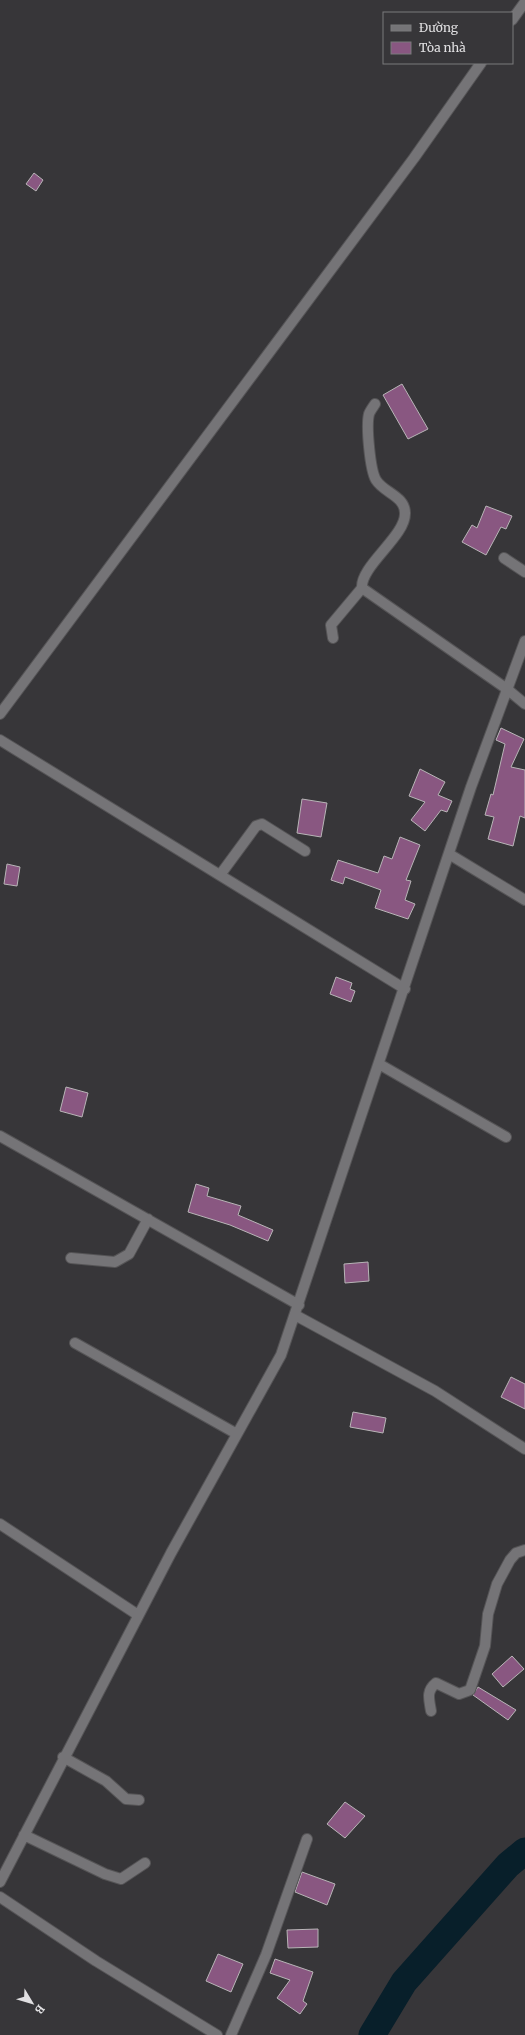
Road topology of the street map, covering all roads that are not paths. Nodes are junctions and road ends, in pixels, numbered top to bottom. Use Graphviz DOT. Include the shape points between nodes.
graph roads {
  1 [pos="525,2"];
  2 [pos="513,19"];
  3 [pos="480,64"];
  4 [pos="375,404"];
  5 [pos="504,558"];
  6 [pos="525,572"];
  7 [pos="362,588"];
  8 [pos="333,638"];
  9 [pos="525,641"];
  10 [pos="507,689"];
  11 [pos="525,704"];
  12 [pos="0,714"];
  13 [pos="0,740"];
  14 [pos="305,850"];
  15 [pos="449,854"];
  16 [pos="220,875"];
  17 [pos="525,900"];
  18 [pos="404,988"];
  19 [pos="379,1064"];
  20 [pos="0,1136"];
  21 [pos="506,1136"];
  22 [pos="148,1219"];
  23 [pos="71,1258"];
  24 [pos="297,1310"];
  25 [pos="75,1343"];
  26 [pos="237,1434"];
  27 [pos="525,1449"];
  28 [pos="0,1524"];
  29 [pos="525,1550"];
  30 [pos="138,1615"];
  31 [pos="431,1711"];
  32 [pos="63,1758"];
  33 [pos="139,1800"];
  34 [pos="24,1835"];
  35 [pos="307,1838"];
  36 [pos="145,1863"];
  37 [pos="0,1882"];
  38 [pos="0,1897"];
  39 [pos="217,2035"];
  40 [pos="231,2035"];
  1 -- 2 [label="street"];
  3 -- 12 [label="street" via="414,158"];
  4 -- 7 [label="street" via="369,414 368,425 372,469 376,480 400,501 406,515 401,528 364,578"];
  5 -- 6 [label="street"];
  7 -- 8 [label="street" via="331,625"];
  7 -- 10 [label="street"];
  9 -- 10 [label="street"];
  10 -- 11 [label="street"];
  10 -- 15 [label="street"];
  13 -- 16 [label="street"];
  14 -- 16 [label="street" via="262,824 256,826"];
  15 -- 17 [label="street"];
  15 -- 18 [label="street"];
  16 -- 18 [label="street"];
  18 -- 19 [label="street"];
  19 -- 21 [label="street"];
  19 -- 24 [label="street"];
  20 -- 22 [label="street"];
  22 -- 23 [label="street" via="129,1254 115,1262"];
  22 -- 24 [label="street"];
  24 -- 26 [label="street" via="282,1355"];
  24 -- 27 [label="street" via="435,1391"];
  25 -- 26 [label="street"];
  26 -- 30 [label="street"];
  28 -- 30 [label="street"];
  29 -- 31 [label="street" via="516,1553 510,1560 497,1584 488,1614 483,1653 470,1690 459,1694 436,1683 428,1692"];
  30 -- 32 [label="street"];
  32 -- 33 [label="street" via="106,1781 126,1799"];
  32 -- 34 [label="street"];
  34 -- 36 [label="street" via="105,1874 121,1879"];
  34 -- 37 [label="street"];
  35 -- 40 [label="street" via="266,1955"];
  38 -- 39 [label="street" via="96,1961"];
}
